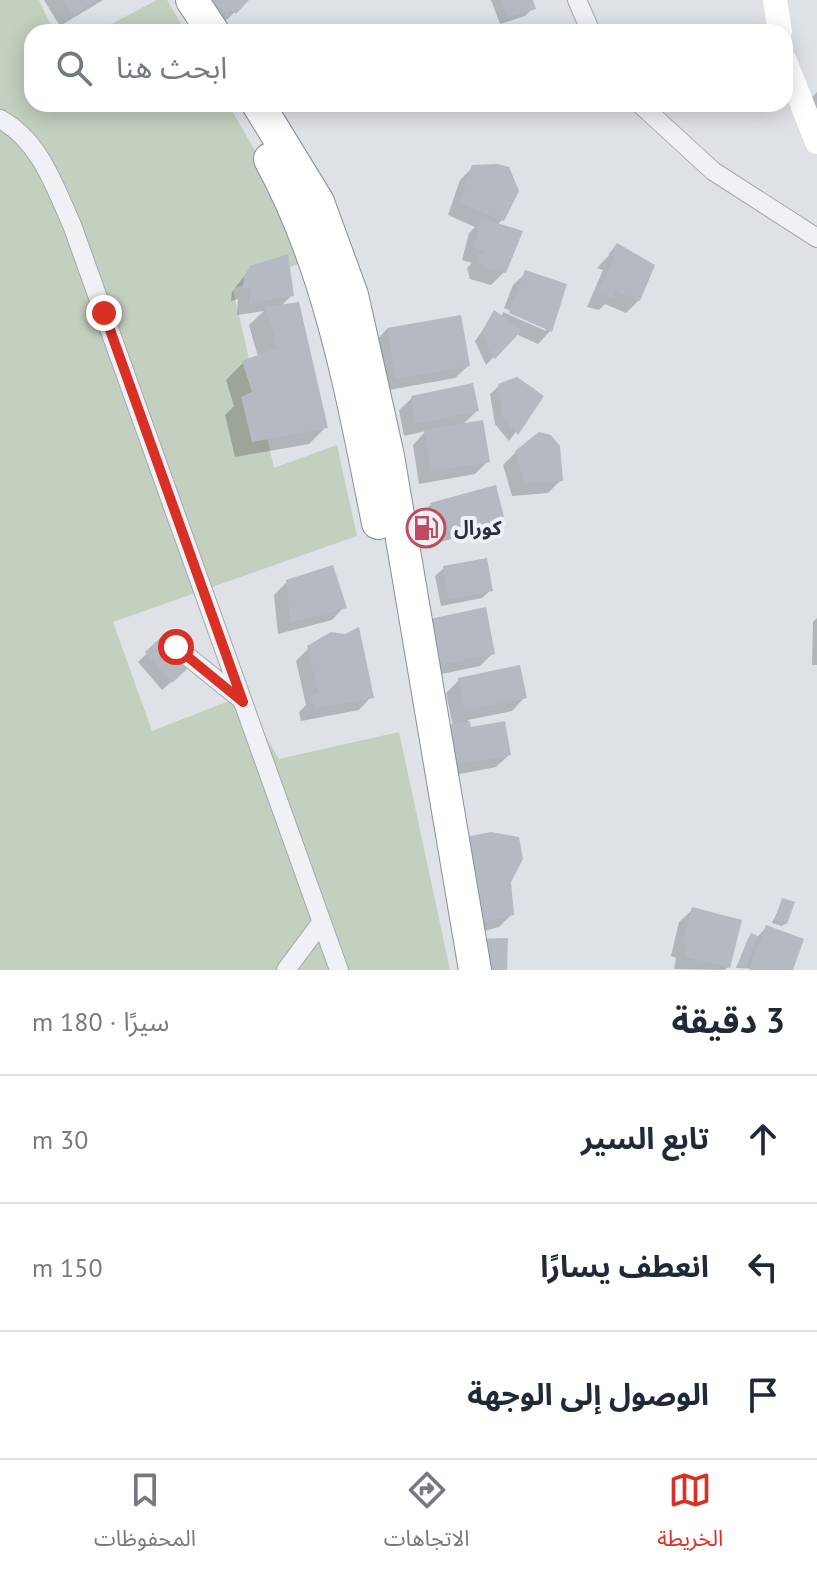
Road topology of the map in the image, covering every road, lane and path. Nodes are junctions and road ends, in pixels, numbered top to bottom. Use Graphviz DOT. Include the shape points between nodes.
graph roads {
  1 [pos="176,0"];
  2 [pos="192,0"];
  3 [pos="577,0"];
  4 [pos="775,0"];
  5 [pos="191,24"];
  6 [pos="208,24"];
  7 [pos="588,24"];
  8 [pos="779,24"];
  9 [pos="793,81"];
  10 [pos="243,112"];
  11 [pos="263,112"];
  12 [pos="649,112"];
  13 [pos="0,119"];
  14 [pos="817,142"];
  15 [pos="817,238"];
  16 [pos="176,647"];
  17 [pos="243,702"];
  18 [pos="321,923"];
  19 [pos="286,970"];
  20 [pos="339,970"];
  21 [pos="457,970"];
  22 [pos="475,970"];
  1 -- 5 [label="highway"];
  2 -- 6 [label="highway"];
  3 -- 7 [label="street"];
  4 -- 8 [label="main road"];
  9 -- 14 [label="main road"];
  10 -- 21 [label="highway" via="296,212 349,383 393,593"];
  11 -- 22 [label="highway" via="318,202 360,325 394,488"];
  12 -- 15 [label="street" via="713,171"];
  13 -- 17 [label="street" via="27,139 42,159 72,225"];
  16 -- 17 [label="street"];
  17 -- 18 [label="street"];
  18 -- 19 [label="street"];
  18 -- 20 [label="street"];
}
